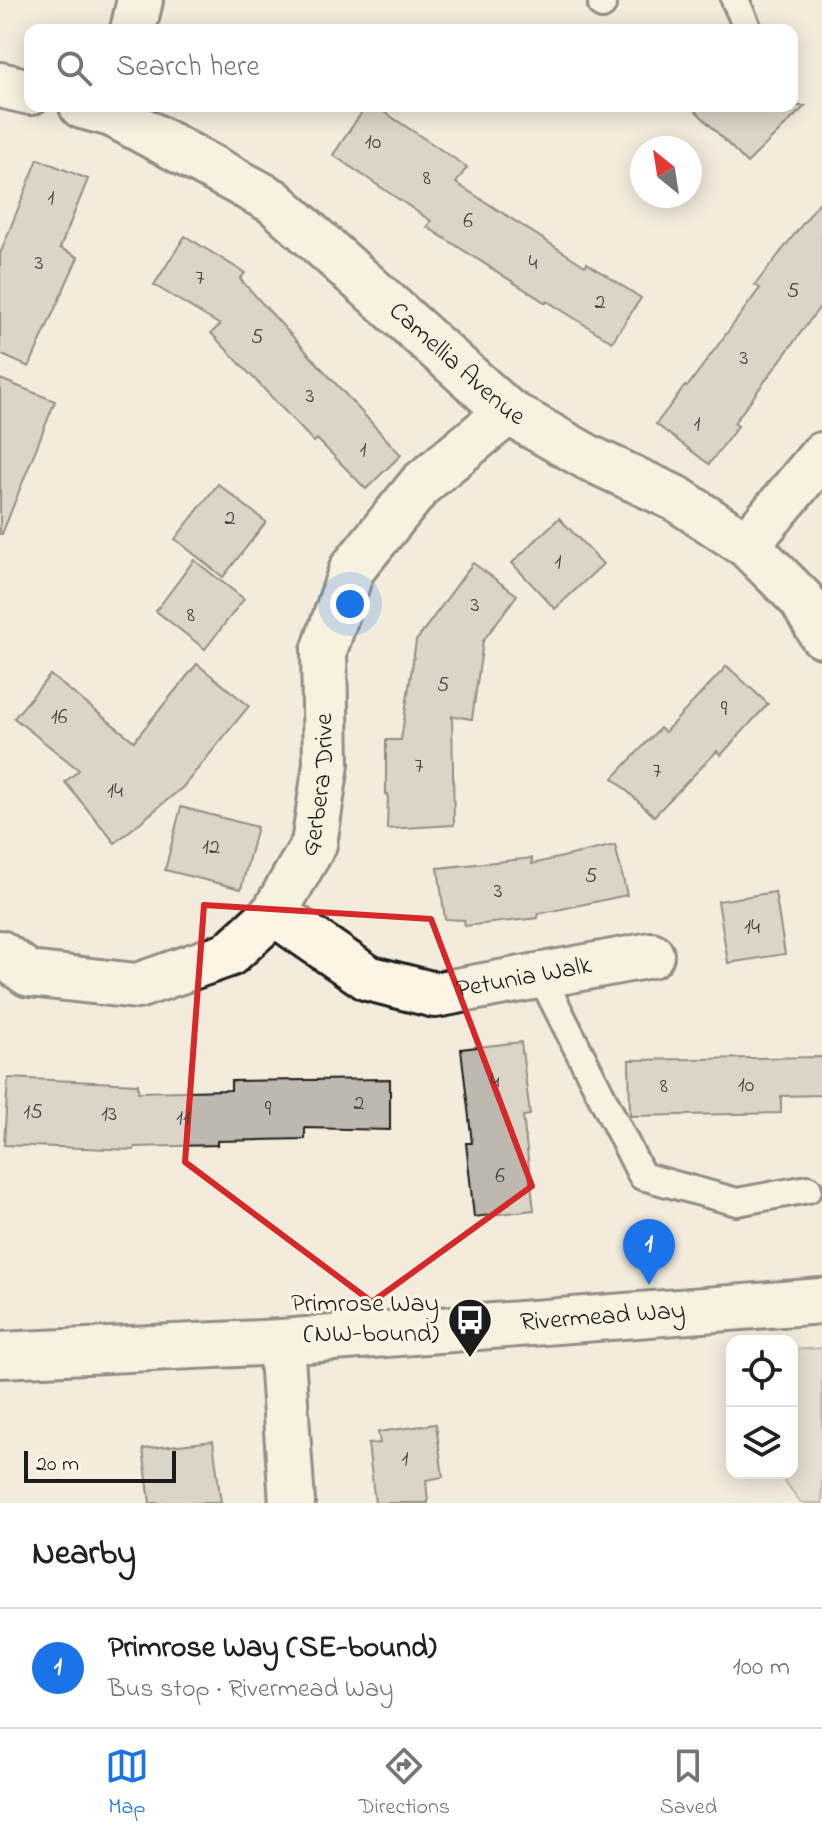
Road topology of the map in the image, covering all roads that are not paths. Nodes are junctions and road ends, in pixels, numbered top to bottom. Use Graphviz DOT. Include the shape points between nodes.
graph roads {
  1 [pos="140,0"];
  2 [pos="735,0"];
  3 [pos="134,24"];
  4 [pos="746,24"];
  5 [pos="0,85"];
  6 [pos="24,91"];
  7 [pos="109,112"];
  8 [pos="508,412"];
  9 [pos="822,455"];
  10 [pos="747,545"];
  11 [pos="822,635"];
  12 [pos="274,913"];
  13 [pos="0,953"];
  14 [pos="651,955"];
  15 [pos="541,976"];
  16 [pos="808,1189"];
  17 [pos="822,1301"];
  18 [pos="281,1342"];
  19 [pos="0,1355"];
  20 [pos="292,1503"];
  1 -- 3 [label="street"];
  2 -- 4 [label="lane"];
  5 -- 6 [label="street"];
  7 -- 8 [label="street, Camellia Avenue" via="273,201"];
  8 -- 10 [label="street, Camellia Avenue" via="677,499"];
  8 -- 12 [label="street, Gerbera Drive" via="421,484 352,569 324,651 326,764 314,844"];
  9 -- 10 [label="street"];
  10 -- 11 [label="street, Camellia Avenue" via="802,600"];
  12 -- 13 [label="street, Gerbera Drive" via="229,954 137,986 29,974"];
  12 -- 15 [label="street, Petunia Walk" via="368,978 435,995"];
  14 -- 15 [label="street, Petunia Walk"];
  15 -- 16 [label="lane" via="642,1176 737,1202"];
  17 -- 18 [label="street, Rivermead Way"];
  18 -- 19 [label="street, Rivermead Way"];
  18 -- 20 [label="street"];
}
